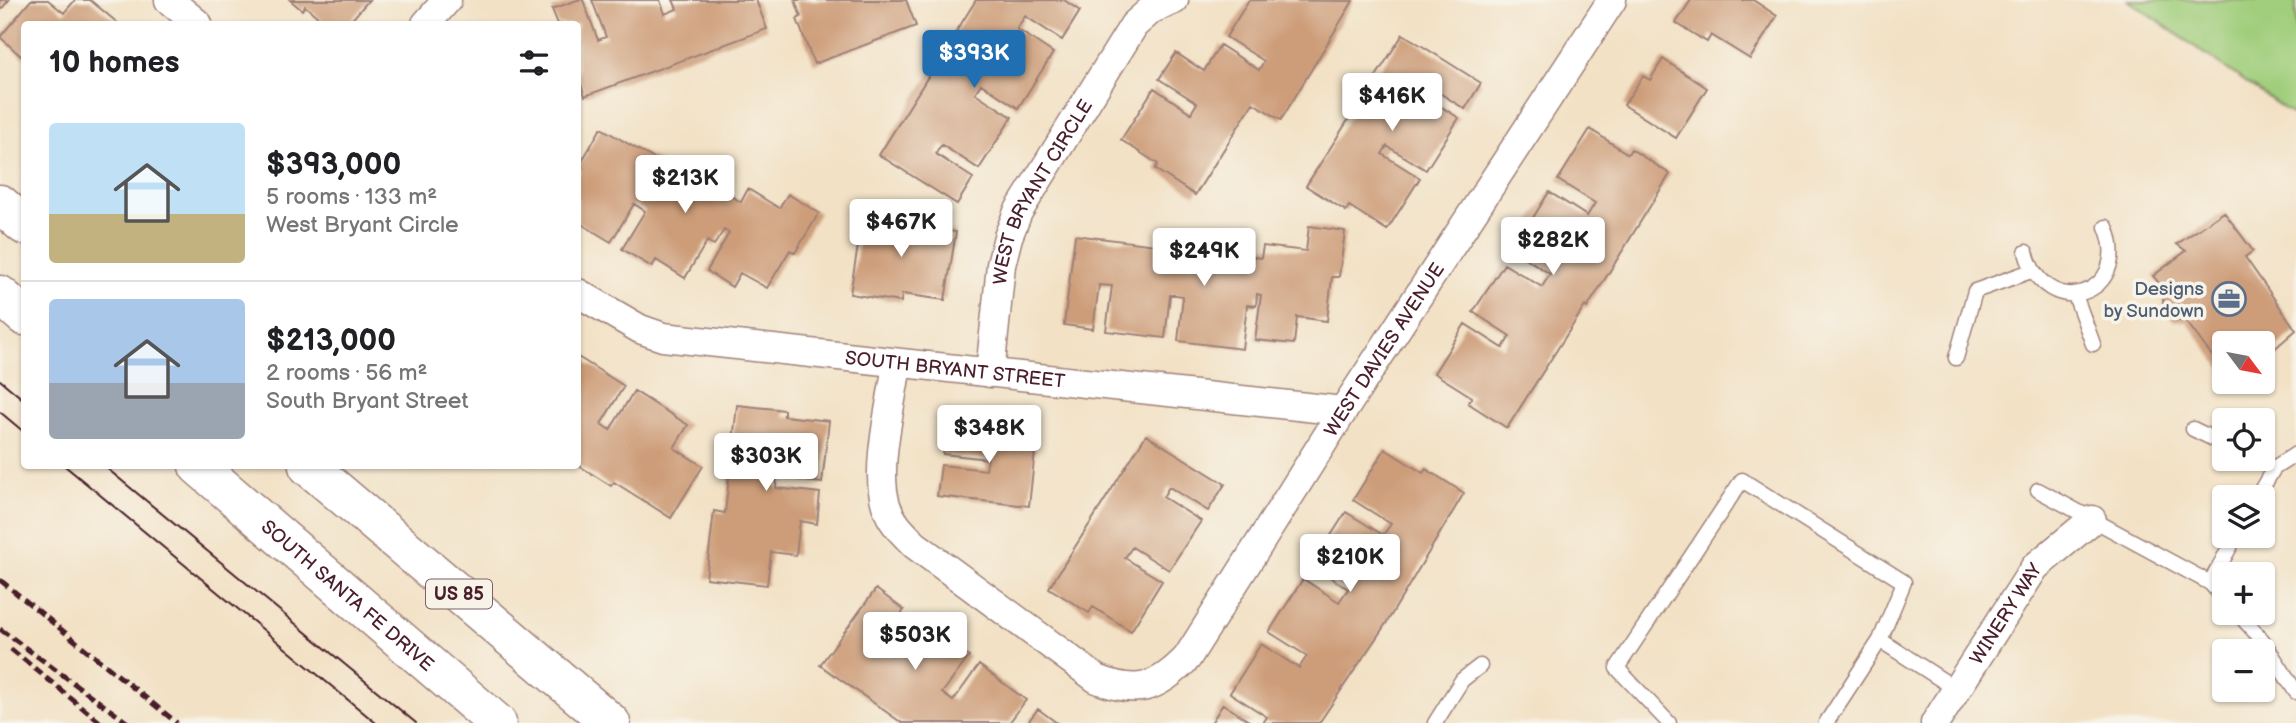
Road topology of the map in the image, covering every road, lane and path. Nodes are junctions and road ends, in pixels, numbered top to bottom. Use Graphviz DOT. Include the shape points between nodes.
graph roads {
  1 [pos="169,0"];
  2 [pos="447,0"];
  3 [pos="1174,0"];
  4 [pos="1612,0"];
  5 [pos="1136,13"];
  6 [pos="194,21"];
  7 [pos="429,21"];
  8 [pos="0,204"];
  9 [pos="21,222"];
  10 [pos="2106,227"];
  11 [pos="2026,252"];
  12 [pos="2031,271"];
  13 [pos="0,295"];
  14 [pos="581,295"];
  15 [pos="2075,295"];
  16 [pos="21,313"];
  17 [pos="2093,344"];
  18 [pos="1956,358"];
  19 [pos="897,363"];
  20 [pos="990,373"];
  21 [pos="1343,411"];
  22 [pos="2193,429"];
  23 [pos="2212,438"];
  24 [pos="2296,454"];
  25 [pos="2275,467"];
  26 [pos="201,469"];
  27 [pos="311,469"];
  28 [pos="2038,490"];
  29 [pos="2092,520"];
  30 [pos="2229,548"];
  31 [pos="2210,583"];
  32 [pos="2212,585"];
  33 [pos="2249,625"];
  34 [pos="1880,640"];
  35 [pos="1480,666"];
  36 [pos="1956,689"];
  37 [pos="2296,692"];
  38 [pos="497,723"];
  39 [pos="611,723"];
  40 [pos="1435,723"];
  41 [pos="1669,723"];
  42 [pos="1826,723"];
  43 [pos="1935,723"];
  1 -- 6 [label="street"];
  2 -- 7 [label="street"];
  3 -- 5 [label="street, WEST BRYANT CIRCLE"];
  4 -- 21 [label="street, WEST DAVIES AVENUE"];
  5 -- 20 [label="street, WEST BRYANT CIRCLE" via="1007,237"];
  8 -- 9 [label="highway"];
  10 -- 15 [label="lane" via="2113,261 2105,278"];
  11 -- 12 [label="lane"];
  12 -- 15 [label="lane" via="2057,294"];
  12 -- 18 [label="lane" via="1975,291"];
  13 -- 16 [label="highway"];
  14 -- 19 [label="street, SOUTH BRYANT STREET" via="663,337"];
  15 -- 17 [label="lane"];
  19 -- 20 [label="street, SOUTH BRYANT STREET"];
  19 -- 21 [label="street, WEST DAVIES AVENUE" via="881,481 886,508 898,528 1097,679 1121,688 1144,687 1170,676 1187,658"];
  20 -- 21 [label="street, SOUTH BRYANT STREET"];
  22 -- 23 [label="lane"];
  24 -- 25 [label="lane"];
  26 -- 38 [label="highway, SOUTH SANTA FE DRIVE"];
  27 -- 39 [label="highway, US 85"];
  28 -- 29 [label="lane"];
  29 -- 31 [label="lane"];
  29 -- 36 [label="street, WINERY WAY" via="2035,567"];
  30 -- 31 [label="lane"];
  31 -- 32 [label="lane"];
  33 -- 37 [label="lane"];
  34 -- 36 [label="lane"];
  34 -- 41 [label="lane" via="1904,582 1742,480 1617,668"];
  34 -- 42 [label="lane"];
  35 -- 40 [label="lane" via="1462,681"];
  36 -- 43 [label="street, WINERY WAY"];
}
